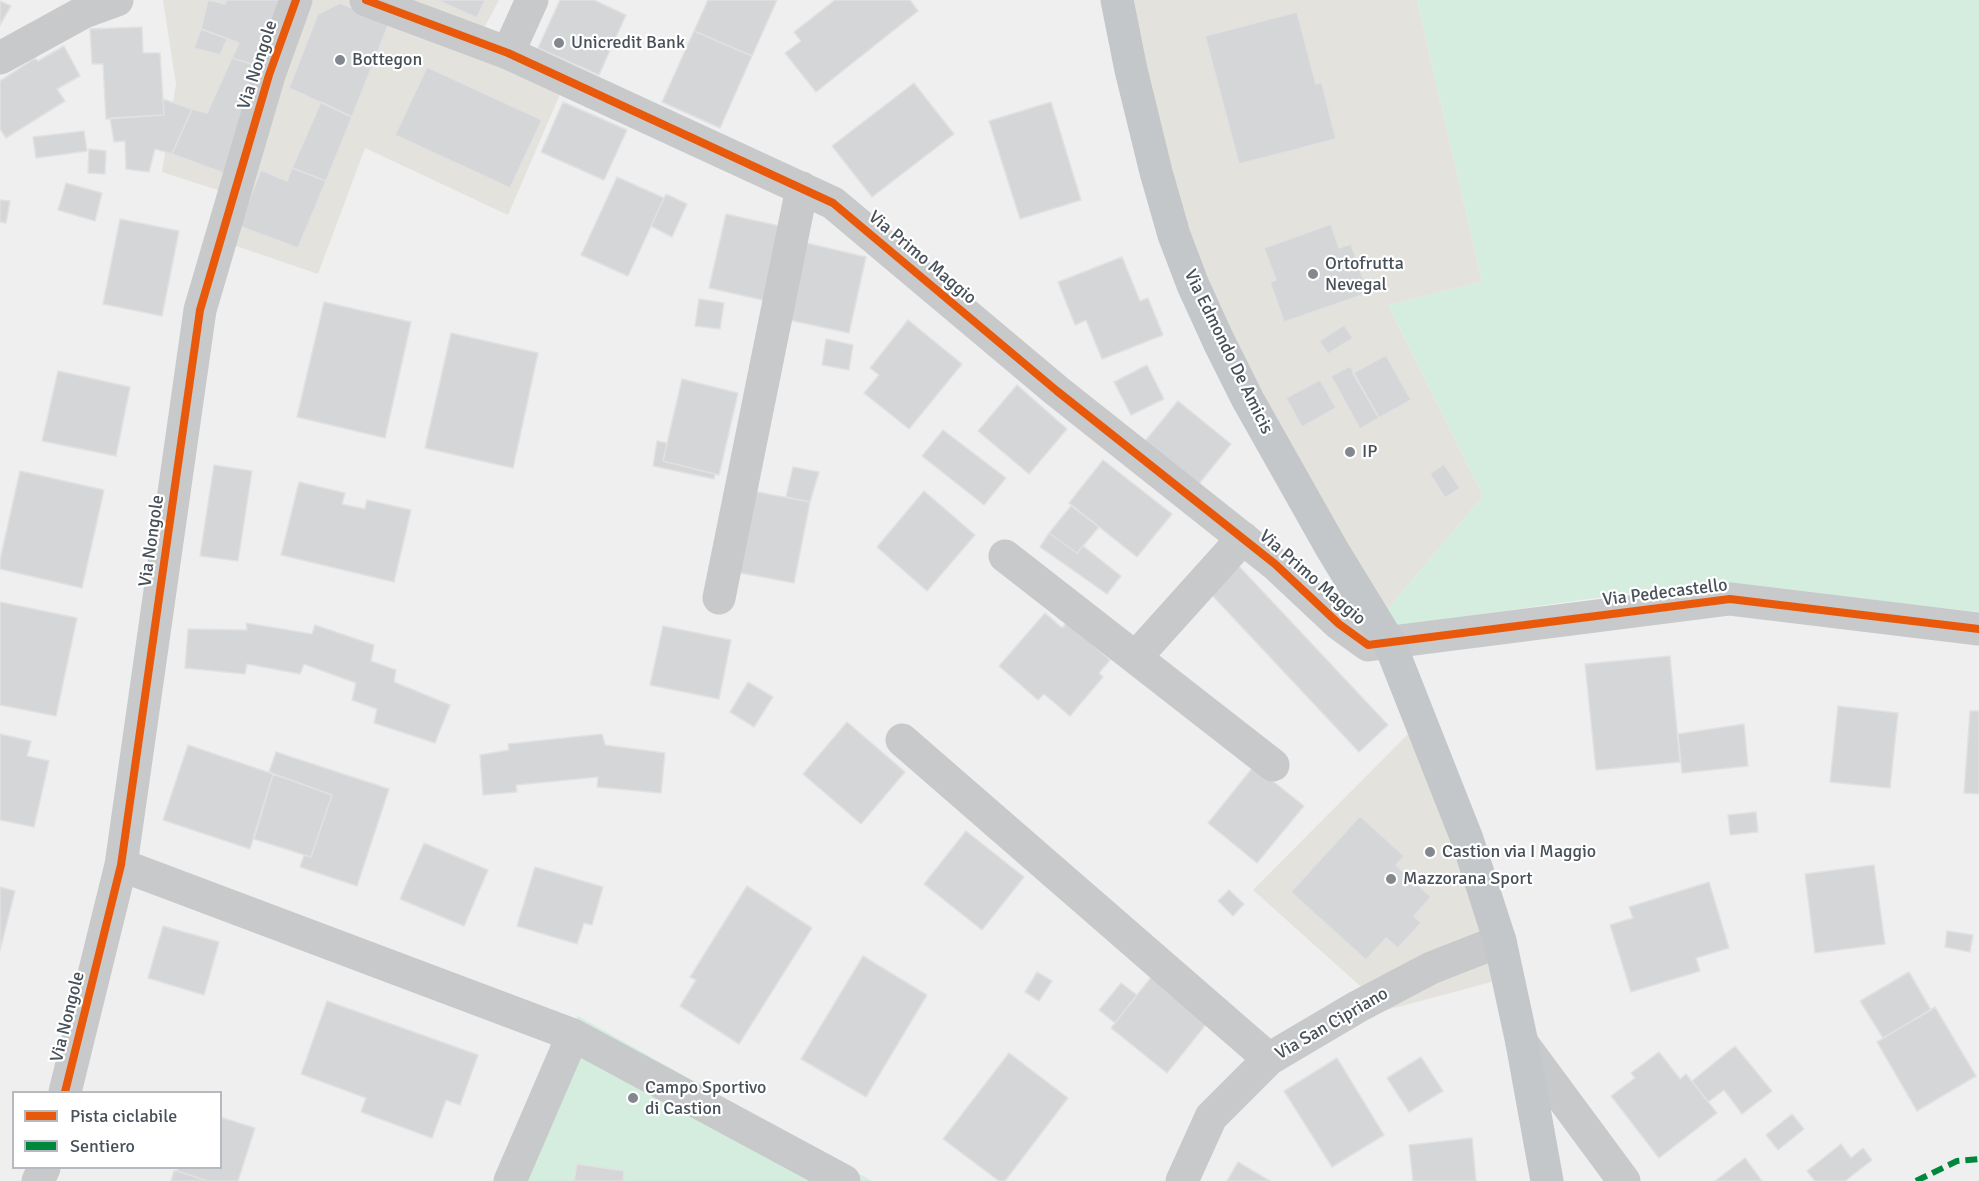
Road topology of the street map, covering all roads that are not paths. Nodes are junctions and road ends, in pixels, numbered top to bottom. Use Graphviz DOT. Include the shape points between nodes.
graph roads {
  1 [pos="117,0"];
  2 [pos="296,0"];
  3 [pos="366,0"];
  4 [pos="532,0"];
  5 [pos="1117,0"];
  6 [pos="508,53"];
  7 [pos="0,58"];
  8 [pos="802,188"];
  9 [pos="1242,538"];
  10 [pos="1005,556"];
  11 [pos="719,598"];
  12 [pos="1979,629"];
  13 [pos="1390,644"];
  14 [pos="1136,657"];
  15 [pos="902,740"];
  16 [pos="1273,765"];
  17 [pos="121,865"];
  18 [pos="1500,941"];
  19 [pos="573,1035"];
  20 [pos="1522,1043"];
  21 [pos="1269,1059"];
  22 [pos="65,1091"];
  23 [pos="510,1181"];
  24 [pos="844,1181"];
  25 [pos="1182,1181"];
  26 [pos="1547,1181"];
  27 [pos="1624,1181"];
  1 -- 7 [label="street" via="84,12"];
  2 -- 17 [label="street, Via Nongole" via="269,75 200,310"];
  3 -- 6 [label="street, Via Primo Maggio"];
  4 -- 6 [label="street"];
  5 -- 13 [label="main road, Via Edmondo De Amicis" via="1156,172 1174,235 1194,285 1248,400"];
  6 -- 8 [label="street, Via Primo Maggio"];
  8 -- 9 [label="street, Via Primo Maggio" via="833,203 1057,391"];
  8 -- 11 [label="street"];
  9 -- 13 [label="street, Via Primo Maggio" via="1368,645"];
  9 -- 14 [label="street"];
  10 -- 14 [label="street"];
  12 -- 13 [label="street, Via Pedecastello" via="1730,599"];
  13 -- 18 [label="main road" via="1467,838"];
  14 -- 16 [label="street"];
  15 -- 21 [label="street"];
  17 -- 19 [label="street"];
  17 -- 22 [label="street, Via Nongole"];
  18 -- 20 [label="main road"];
  18 -- 21 [label="street, Via San Cipriano" via="1431,968"];
  19 -- 23 [label="street"];
  19 -- 24 [label="street"];
  20 -- 26 [label="main road"];
  20 -- 27 [label="street"];
  21 -- 25 [label="street, Via San Cipriano" via="1211,1117"];
}
